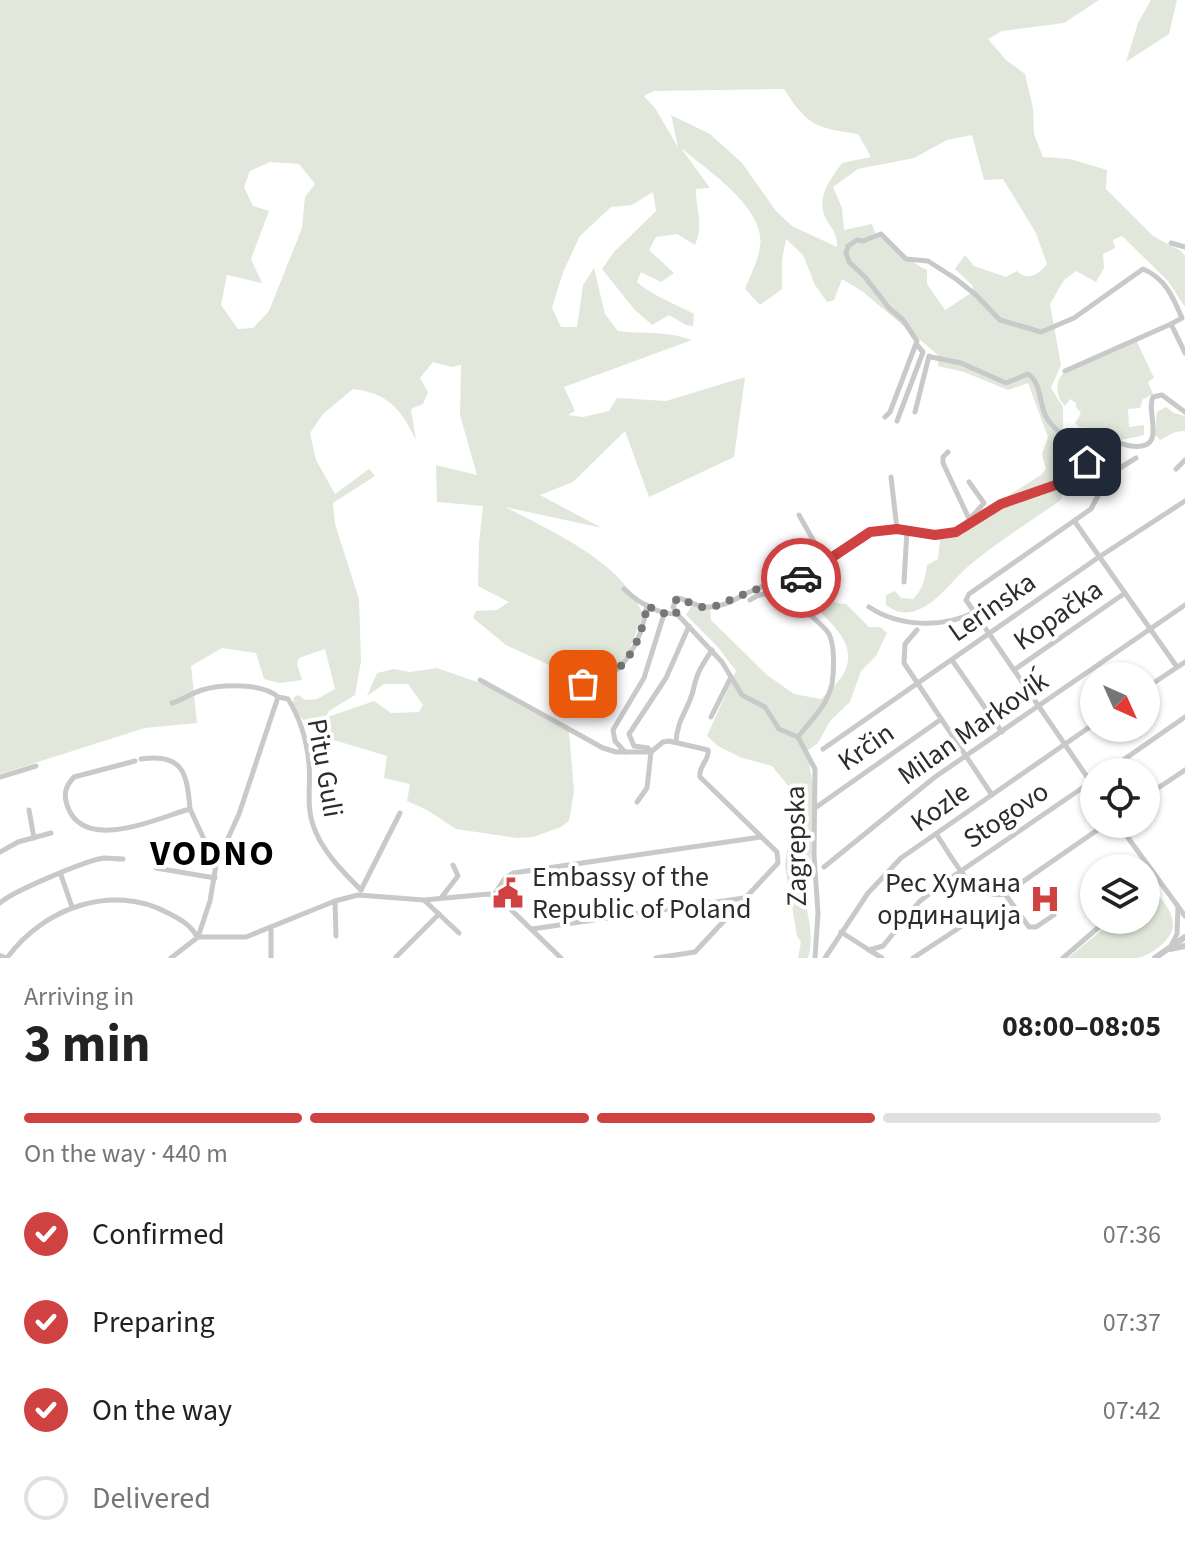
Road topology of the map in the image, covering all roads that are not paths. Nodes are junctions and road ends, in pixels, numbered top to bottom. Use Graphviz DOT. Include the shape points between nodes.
graph roads {
  1 [pos="1171,243"];
  2 [pos="1185,247"];
  3 [pos="1171,324"];
  4 [pos="917,345"];
  5 [pos="923,352"];
  6 [pos="1185,353"];
  7 [pos="931,357"];
  8 [pos="1065,371"];
  9 [pos="915,412"];
  10 [pos="1185,412"];
  11 [pos="885,417"];
  12 [pos="897,421"];
  13 [pos="948,452"];
  14 [pos="1136,458"];
  15 [pos="1185,460"];
  16 [pos="1091,461"];
  17 [pos="1176,469"];
  18 [pos="1110,476"];
  19 [pos="891,477"];
  20 [pos="969,482"];
  21 [pos="1185,501"];
  22 [pos="799,515"];
  23 [pos="970,521"];
  24 [pos="1075,522"];
  25 [pos="897,529"];
  26 [pos="907,530"];
  27 [pos="797,555"];
  28 [pos="1099,557"];
  29 [pos="825,561"];
  30 [pos="807,574"];
  31 [pos="904,582"];
  32 [pos="624,589"];
  33 [pos="1125,593"];
  34 [pos="826,597"];
  35 [pos="750,600"];
  36 [pos="647,605"];
  37 [pos="1185,605"];
  38 [pos="869,607"];
  39 [pos="973,613"];
  40 [pos="664,614"];
  41 [pos="677,614"];
  42 [pos="689,626"];
  43 [pos="917,630"];
  44 [pos="1150,630"];
  45 [pos="988,634"];
  46 [pos="712,650"];
  47 [pos="952,660"];
  48 [pos="1185,662"];
  49 [pos="1177,667"];
  50 [pos="1014,670"];
  51 [pos="732,676"];
  52 [pos="1160,679"];
  53 [pos="480,680"];
  54 [pos="583,684"];
  55 [pos="916,684"];
  56 [pos="278,697"];
  57 [pos="172,703"];
  58 [pos="1037,706"];
  59 [pos="711,717"];
  60 [pos="1185,717"];
  61 [pos="940,720"];
  62 [pos="1002,732"];
  63 [pos="1080,734"];
  64 [pos="798,737"];
  65 [pos="676,742"];
  66 [pos="1064,745"];
  67 [pos="823,749"];
  68 [pos="626,752"];
  69 [pos="651,752"];
  70 [pos="966,756"];
  71 [pos="1126,758"];
  72 [pos="36,766"];
  73 [pos="1080,766"];
  74 [pos="1185,770"];
  75 [pos="0,777"];
  76 [pos="1160,787"];
  77 [pos="1080,792"];
  78 [pos="992,795"];
  79 [pos="637,802"];
  80 [pos="815,808"];
  81 [pos="190,809"];
  82 [pos="29,810"];
  83 [pos="400,813"];
  84 [pos="51,833"];
  85 [pos="936,834"];
  86 [pos="762,837"];
  87 [pos="34,838"];
  88 [pos="1086,838"];
  89 [pos="0,852"];
  90 [pos="123,859"];
  91 [pos="216,865"];
  92 [pos="453,865"];
  93 [pos="824,867"];
  94 [pos="156,868"];
  95 [pos="962,870"];
  96 [pos="61,875"];
  97 [pos="215,878"];
  98 [pos="1160,883"];
  99 [pos="359,893"];
  100 [pos="1005,894"];
  101 [pos="494,895"];
  102 [pos="441,898"];
  103 [pos="744,898"];
  104 [pos="424,900"];
  105 [pos="335,901"];
  106 [pos="0,903"];
  107 [pos="72,907"];
  108 [pos="1182,908"];
  109 [pos="439,914"];
  110 [pos="1054,915"];
  111 [pos="1185,916"];
  112 [pos="965,924"];
  113 [pos="271,927"];
  114 [pos="531,929"];
  115 [pos="841,932"];
  116 [pos="459,933"];
  117 [pos="1091,934"];
  118 [pos="336,936"];
  119 [pos="198,937"];
  120 [pos="1185,937"];
  121 [pos="1185,946"];
  122 [pos="869,950"];
  123 [pos="1167,950"];
  124 [pos="924,955"];
  125 [pos="4,957"];
  126 [pos="396,957"];
  127 [pos="171,958"];
  128 [pos="271,958"];
  129 [pos="561,958"];
  130 [pos="656,958"];
  131 [pos="815,958"];
  132 [pos="825,958"];
  133 [pos="882,958"];
  134 [pos="913,958"];
  135 [pos="1063,958"];
  136 [pos="1155,958"];
  1 -- 2 [label="street"];
  3 -- 4 [label="street" via="1182,318 1170,292 1143,269 1074,318 1041,332 1000,320 956,279 928,261 906,259 881,234 853,242 846,253 849,262 912,331"];
  3 -- 6 [label="street"];
  3 -- 8 [label="street"];
  4 -- 5 [label="street"];
  4 -- 11 [label="street"];
  5 -- 7 [label="street"];
  5 -- 12 [label="street"];
  7 -- 9 [label="street"];
  7 -- 16 [label="street" via="961,363 1006,383 1028,374 1037,384 1047,418"];
  10 -- 16 [label="street" via="1162,395 1153,397 1155,431 1150,440 1134,446 1106,438"];
  13 -- 23 [label="street" via="943,463"];
  14 -- 18 [label="street"];
  15 -- 17 [label="street"];
  16 -- 18 [label="street"];
  16 -- 23 [label="street" via="1067,481"];
  18 -- 24 [label="street" via="1095,506"];
  19 -- 25 [label="street"];
  20 -- 23 [label="street" via="984,503"];
  21 -- 28 [label="street, Lerinska"];
  22 -- 29 [label="street"];
  23 -- 26 [label="street" via="943,535"];
  24 -- 28 [label="street"];
  24 -- 39 [label="street" via="969,594 966,600"];
  25 -- 26 [label="street"];
  25 -- 29 [label="street" via="870,532"];
  26 -- 31 [label="street"];
  27 -- 30 [label="street"];
  28 -- 33 [label="street"];
  28 -- 45 [label="street, Lerinska"];
  29 -- 30 [label="street"];
  30 -- 34 [label="street"];
  30 -- 41 [label="street" via="713,607 677,598"];
  32 -- 36 [label="street"];
  33 -- 44 [label="street"];
  33 -- 50 [label="street, Kopačka"];
  35 -- 64 [label="street" via="764,594 795,600 829,634 831,687"];
  36 -- 40 [label="street"];
  36 -- 54 [label="street" via="643,627 624,663 602,679"];
  37 -- 44 [label="street, Milan Markoviḱ"];
  38 -- 39 [label="street" via="906,622 956,621"];
  39 -- 45 [label="street"];
  40 -- 41 [label="street"];
  40 -- 68 [label="street" via="644,678 613,730"];
  41 -- 42 [label="street"];
  42 -- 46 [label="street"];
  42 -- 69 [label="street" via="666,678 629,734 634,746"];
  43 -- 55 [label="street" via="907,639 902,658"];
  44 -- 49 [label="street"];
  44 -- 58 [label="street, Milan Markoviḱ"];
  45 -- 47 [label="street, Lerinska"];
  45 -- 50 [label="street"];
  46 -- 51 [label="street"];
  46 -- 65 [label="street" via="695,675"];
  47 -- 55 [label="street, Lerinska"];
  47 -- 62 [label="street"];
  48 -- 49 [label="street"];
  49 -- 52 [label="street"];
  50 -- 58 [label="street"];
  51 -- 59 [label="street"];
  51 -- 64 [label="street" via="742,695 765,707 781,730"];
  53 -- 68 [label="street" via="592,743"];
  55 -- 61 [label="street"];
  55 -- 67 [label="street, Lerinska"];
  56 -- 57 [label="street" via="250,686 202,690"];
  56 -- 91 [label="street"];
  56 -- 99 [label="street, Pitu Guli" via="288,699 303,734 314,828"];
  58 -- 62 [label="street, Milan Markoviḱ"];
  58 -- 66 [label="street"];
  60 -- 71 [label="street"];
  61 -- 70 [label="street"];
  61 -- 80 [label="street, Krčin"];
  62 -- 70 [label="street, Milan Markoviḱ"];
  63 -- 66 [label="street, Kozle"];
  64 -- 80 [label="street, Zagrepska" via="815,769"];
  65 -- 69 [label="street" via="666,741"];
  65 -- 86 [label="street" via="708,750 700,777"];
  66 -- 73 [label="street"];
  66 -- 78 [label="street, Kozle"];
  68 -- 69 [label="street"];
  69 -- 79 [label="street" via="647,788"];
  70 -- 78 [label="street"];
  70 -- 93 [label="street, Milan Markoviḱ"];
  72 -- 75 [label="street"];
  74 -- 76 [label="street"];
  77 -- 95 [label="street, Stogovo"];
  78 -- 85 [label="street, Kozle"];
  80 -- 131 [label="street, Zagrepska"];
  81 -- 81 [label="street" via="96,831 76,820 65,797 74,777 163,758 178,764 187,777"];
  81 -- 91 [label="street"];
  82 -- 87 [label="street"];
  83 -- 99 [label="street"];
  84 -- 87 [label="street"];
  85 -- 95 [label="street"];
  85 -- 115 [label="street, Kozle" via="887,871"];
  86 -- 101 [label="street" via="513,873"];
  86 -- 103 [label="street" via="777,852 778,863"];
  87 -- 89 [label="street"];
  88 -- 100 [label="street"];
  90 -- 96 [label="street" via="91,861"];
  91 -- 97 [label="street"];
  92 -- 102 [label="street" via="458,876"];
  94 -- 97 [label="street"];
  95 -- 100 [label="street" via="980,892"];
  95 -- 122 [label="street, Stogovo" via="919,902 883,946"];
  96 -- 106 [label="street" via="19,889"];
  96 -- 107 [label="street"];
  97 -- 119 [label="street"];
  98 -- 108 [label="street"];
  99 -- 104 [label="street"];
  99 -- 105 [label="street"];
  100 -- 110 [label="street" via="1029,927"];
  101 -- 102 [label="street"];
  101 -- 114 [label="street"];
  102 -- 104 [label="street"];
  103 -- 114 [label="street"];
  103 -- 130 [label="street" via="695,952"];
  104 -- 109 [label="street"];
  105 -- 113 [label="street"];
  105 -- 118 [label="street"];
  107 -- 119 [label="street" via="93,901 139,902 179,919"];
  107 -- 125 [label="street" via="47,919"];
  108 -- 111 [label="street"];
  108 -- 123 [label="street" via="1177,934"];
  109 -- 116 [label="street"];
  109 -- 126 [label="street"];
  112 -- 124 [label="street"];
  113 -- 119 [label="street" via="240,938"];
  113 -- 128 [label="street"];
  114 -- 129 [label="street"];
  115 -- 122 [label="street"];
  115 -- 132 [label="street, Kozle"];
  117 -- 135 [label="street"];
  119 -- 127 [label="street"];
  120 -- 123 [label="street"];
  121 -- 123 [label="street"];
  122 -- 133 [label="street"];
  123 -- 136 [label="street"];
  124 -- 134 [label="street"];
}
